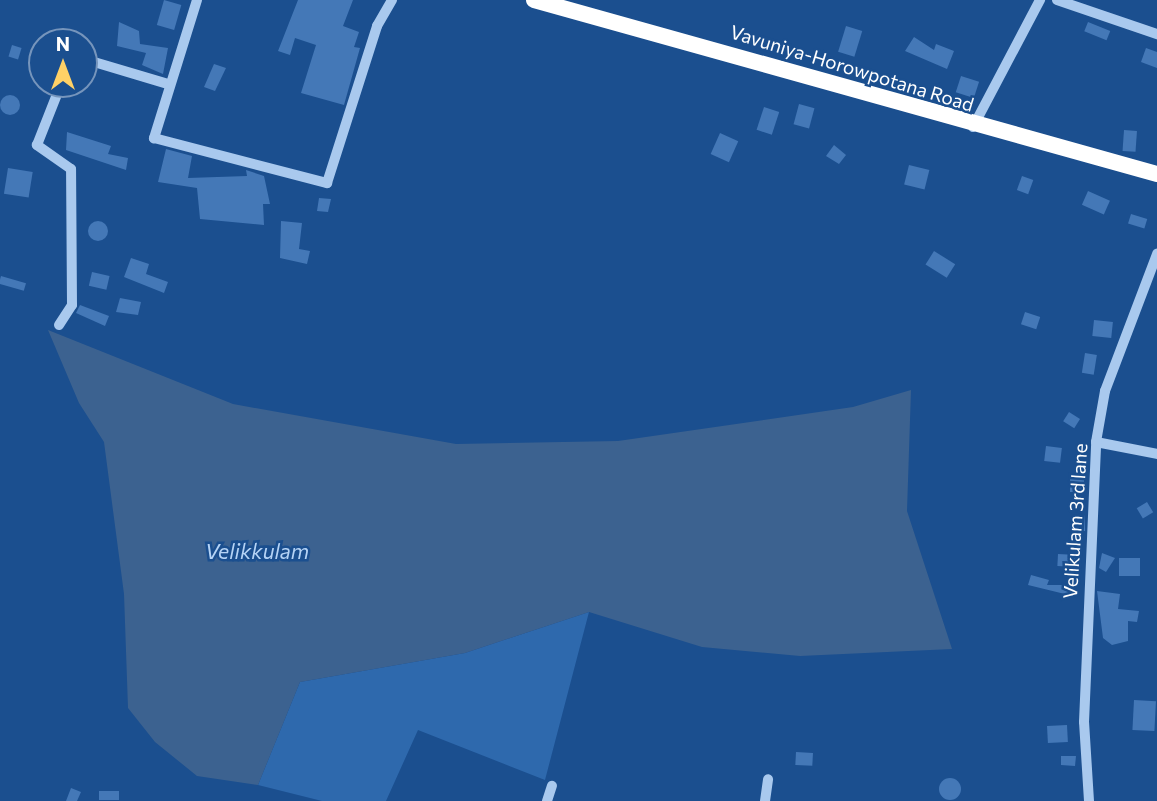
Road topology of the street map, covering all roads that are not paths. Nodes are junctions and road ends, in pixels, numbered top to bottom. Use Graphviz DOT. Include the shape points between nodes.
graph roads {
  1 [pos="197,0"];
  2 [pos="392,0"];
  3 [pos="534,0"];
  4 [pos="1040,0"];
  5 [pos="1056,0"];
  6 [pos="1157,34"];
  7 [pos="98,64"];
  8 [pos="168,84"];
  9 [pos="55,98"];
  10 [pos="973,127"];
  11 [pos="1157,174"];
  12 [pos="1157,254"];
  13 [pos="59,326"];
  14 [pos="1097,442"];
  15 [pos="1157,453"];
  16 [pos="768,779"];
  17 [pos="552,786"];
  18 [pos="547,801"];
  19 [pos="765,801"];
  20 [pos="1089,801"];
  1 -- 8 [label="street"];
  2 -- 8 [label="street" via="373,38 327,183 153,138"];
  3 -- 10 [label="highway, Vavuniya-Horowpotana Road" via="769,62"];
  4 -- 10 [label="street"];
  5 -- 6 [label="street"];
  7 -- 8 [label="street"];
  9 -- 13 [label="street" via="37,145 71,169 72,305"];
  10 -- 11 [label="highway, Vavuniya-Horowpotana Road"];
  12 -- 14 [label="street, Velikulam 3rd lane" via="1105,391"];
  14 -- 15 [label="street"];
  14 -- 20 [label="street, Velikulam 3rd lane" via="1084,722"];
  16 -- 19 [label="street"];
  17 -- 18 [label="street"];
}
